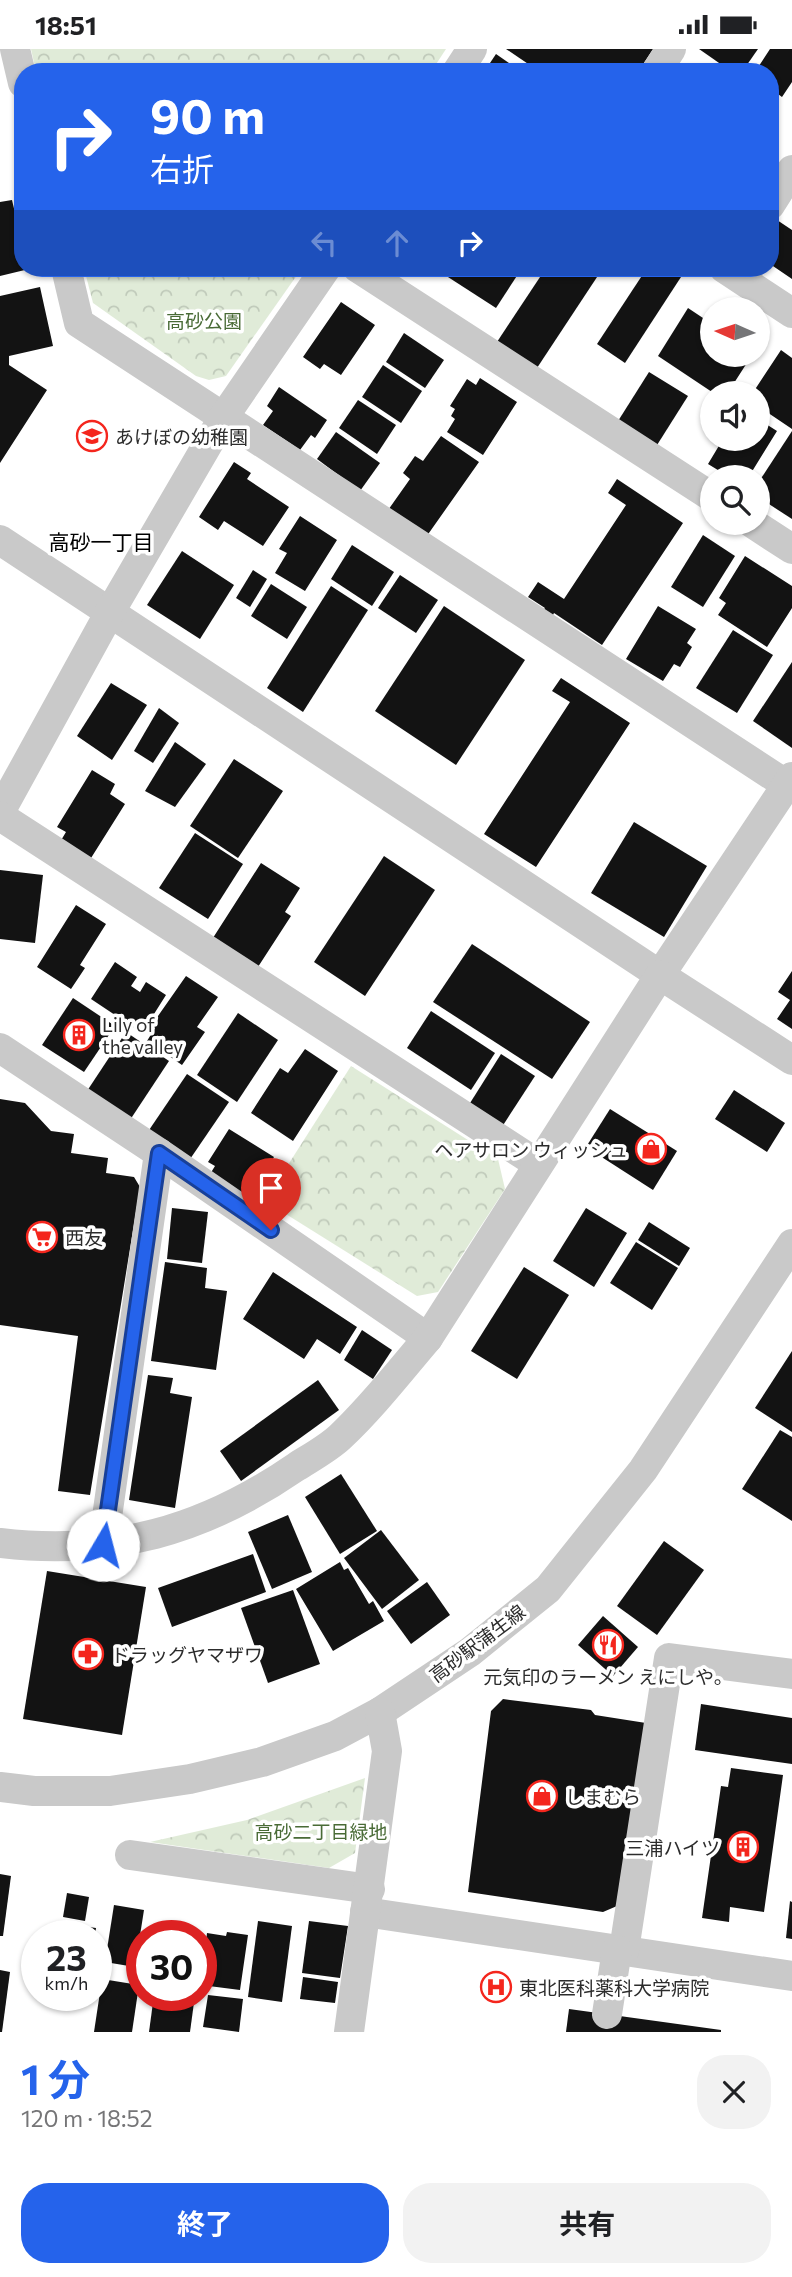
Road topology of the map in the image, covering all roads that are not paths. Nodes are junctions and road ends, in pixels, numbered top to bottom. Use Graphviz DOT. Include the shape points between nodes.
graph roads {
  1 [pos="792,170"];
  2 [pos="779,191"];
  3 [pos="68,277"];
  4 [pos="320,277"];
  5 [pos="372,277"];
  6 [pos="739,277"];
  7 [pos="792,313"];
  8 [pos="223,418"];
  9 [pos="700,489"];
  10 [pos="770,535"];
  11 [pos="0,540"];
  12 [pos="792,549"];
  13 [pos="110,612"];
  14 [pos="789,781"];
  15 [pos="0,814"];
  16 [pos="660,975"];
  17 [pos="0,1048"];
  18 [pos="792,1060"];
  19 [pos="159,1153"];
  20 [pos="538,1164"];
  21 [pos="792,1244"];
  22 [pos="428,1338"];
  23 [pos="0,1543"];
  24 [pos="103,1545"];
  25 [pos="792,1674"];
  26 [pos="380,1712"];
  27 [pos="0,1787"];
  28 [pos="130,1855"];
  29 [pos="367,1901"];
  30 [pos="620,1950"];
  31 [pos="792,1976"];
  32 [pos="607,2014"];
  33 [pos="349,2032"];
  1 -- 2 [label="street"];
  3 -- 8 [label="street" via="79,323"];
  4 -- 8 [label="street"];
  5 -- 9 [label="street"];
  6 -- 7 [label="street"];
  8 -- 13 [label="street"];
  8 -- 14 [label="street"];
  10 -- 12 [label="street"];
  11 -- 13 [label="street"];
  13 -- 15 [label="street"];
  13 -- 16 [label="street"];
  14 -- 16 [label="street"];
  15 -- 20 [label="street"];
  16 -- 18 [label="street"];
  16 -- 20 [label="street"];
  17 -- 19 [label="street"];
  19 -- 22 [label="street"];
  19 -- 24 [label="street"];
  20 -- 22 [label="street"];
  21 -- 26 [label="street, 高砂駅蒲生線" via="643,1470 548,1589 470,1652"];
  22 -- 24 [label="street" via="338,1439 277,1481 219,1513 154,1536"];
  23 -- 24 [label="street"];
  25 -- 30 [label="street" via="669,1658"];
  26 -- 27 [label="street, 高砂駅蒲生線" via="323,1740 262,1762 191,1779 110,1791"];
  26 -- 29 [label="street" via="387,1751"];
  28 -- 29 [label="street"];
  29 -- 30 [label="street"];
  29 -- 33 [label="street"];
  30 -- 31 [label="street"];
  30 -- 32 [label="street"];
}
